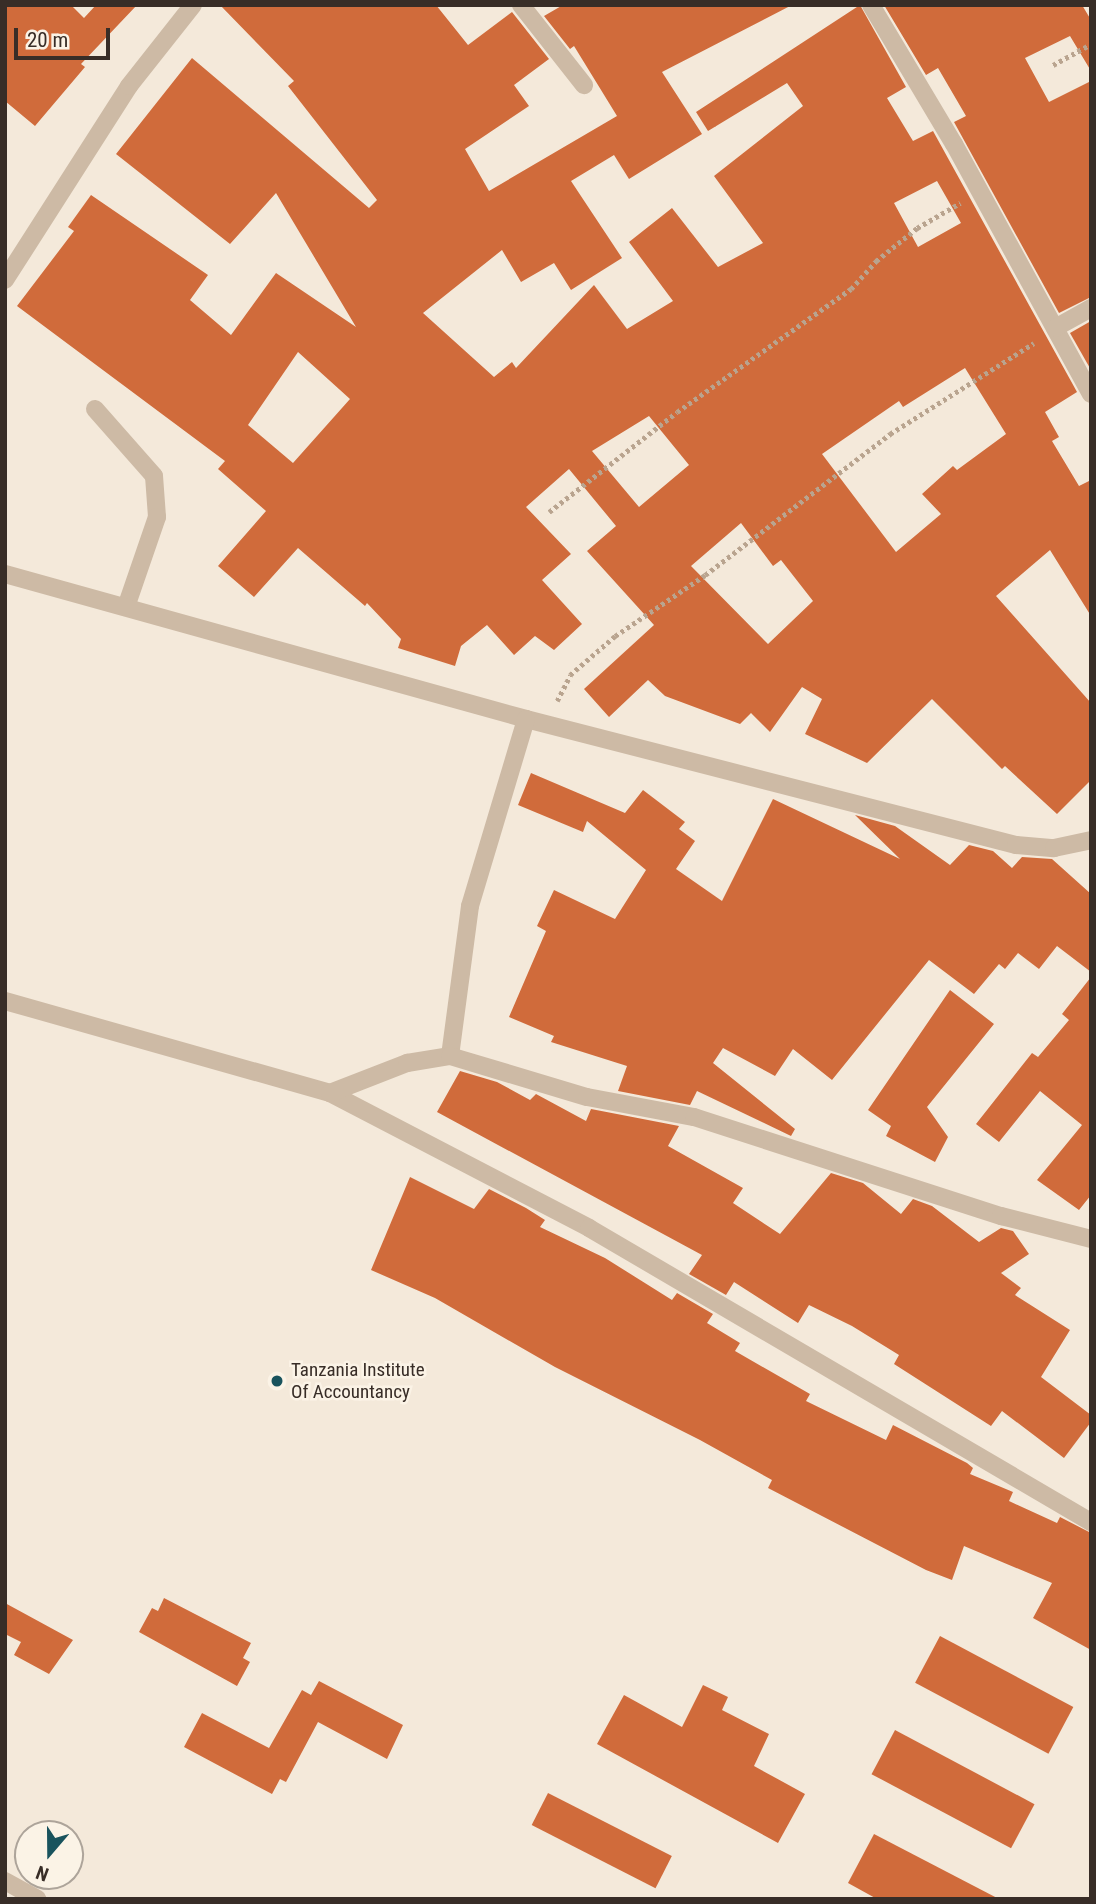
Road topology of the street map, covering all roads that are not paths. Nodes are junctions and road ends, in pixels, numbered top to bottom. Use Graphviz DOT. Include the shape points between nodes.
graph roads {
  1 [pos="193,5"];
  2 [pos="521,5"];
  3 [pos="871,5"];
  4 [pos="584,85"];
  5 [pos="5,280"];
  6 [pos="1091,308"];
  7 [pos="1055,328"];
  8 [pos="1091,394"];
  9 [pos="95,408"];
  10 [pos="5,574"];
  11 [pos="126,607"];
  12 [pos="526,719"];
  13 [pos="1091,840"];
  14 [pos="5,1001"];
  15 [pos="450,1056"];
  16 [pos="330,1093"];
  17 [pos="1091,1239"];
  18 [pos="1091,1522"];
  19 [pos="5,1881"];
  20 [pos="37,1899"];
  1 -- 5 [label="street" via="129,86"];
  2 -- 4 [label="street"];
  3 -- 7 [label="street"];
  6 -- 7 [label="street"];
  7 -- 8 [label="street"];
  9 -- 11 [label="street" via="154,476 157,517"];
  10 -- 11 [label="street"];
  11 -- 12 [label="street"];
  12 -- 13 [label="street" via="1016,845 1054,848"];
  12 -- 15 [label="street" via="470,906"];
  14 -- 16 [label="street"];
  15 -- 16 [label="street" via="407,1063"];
  15 -- 17 [label="street" via="587,1097 694,1117 1001,1216"];
  16 -- 18 [label="street" via="589,1228"];
  19 -- 20 [label="street"];
}
